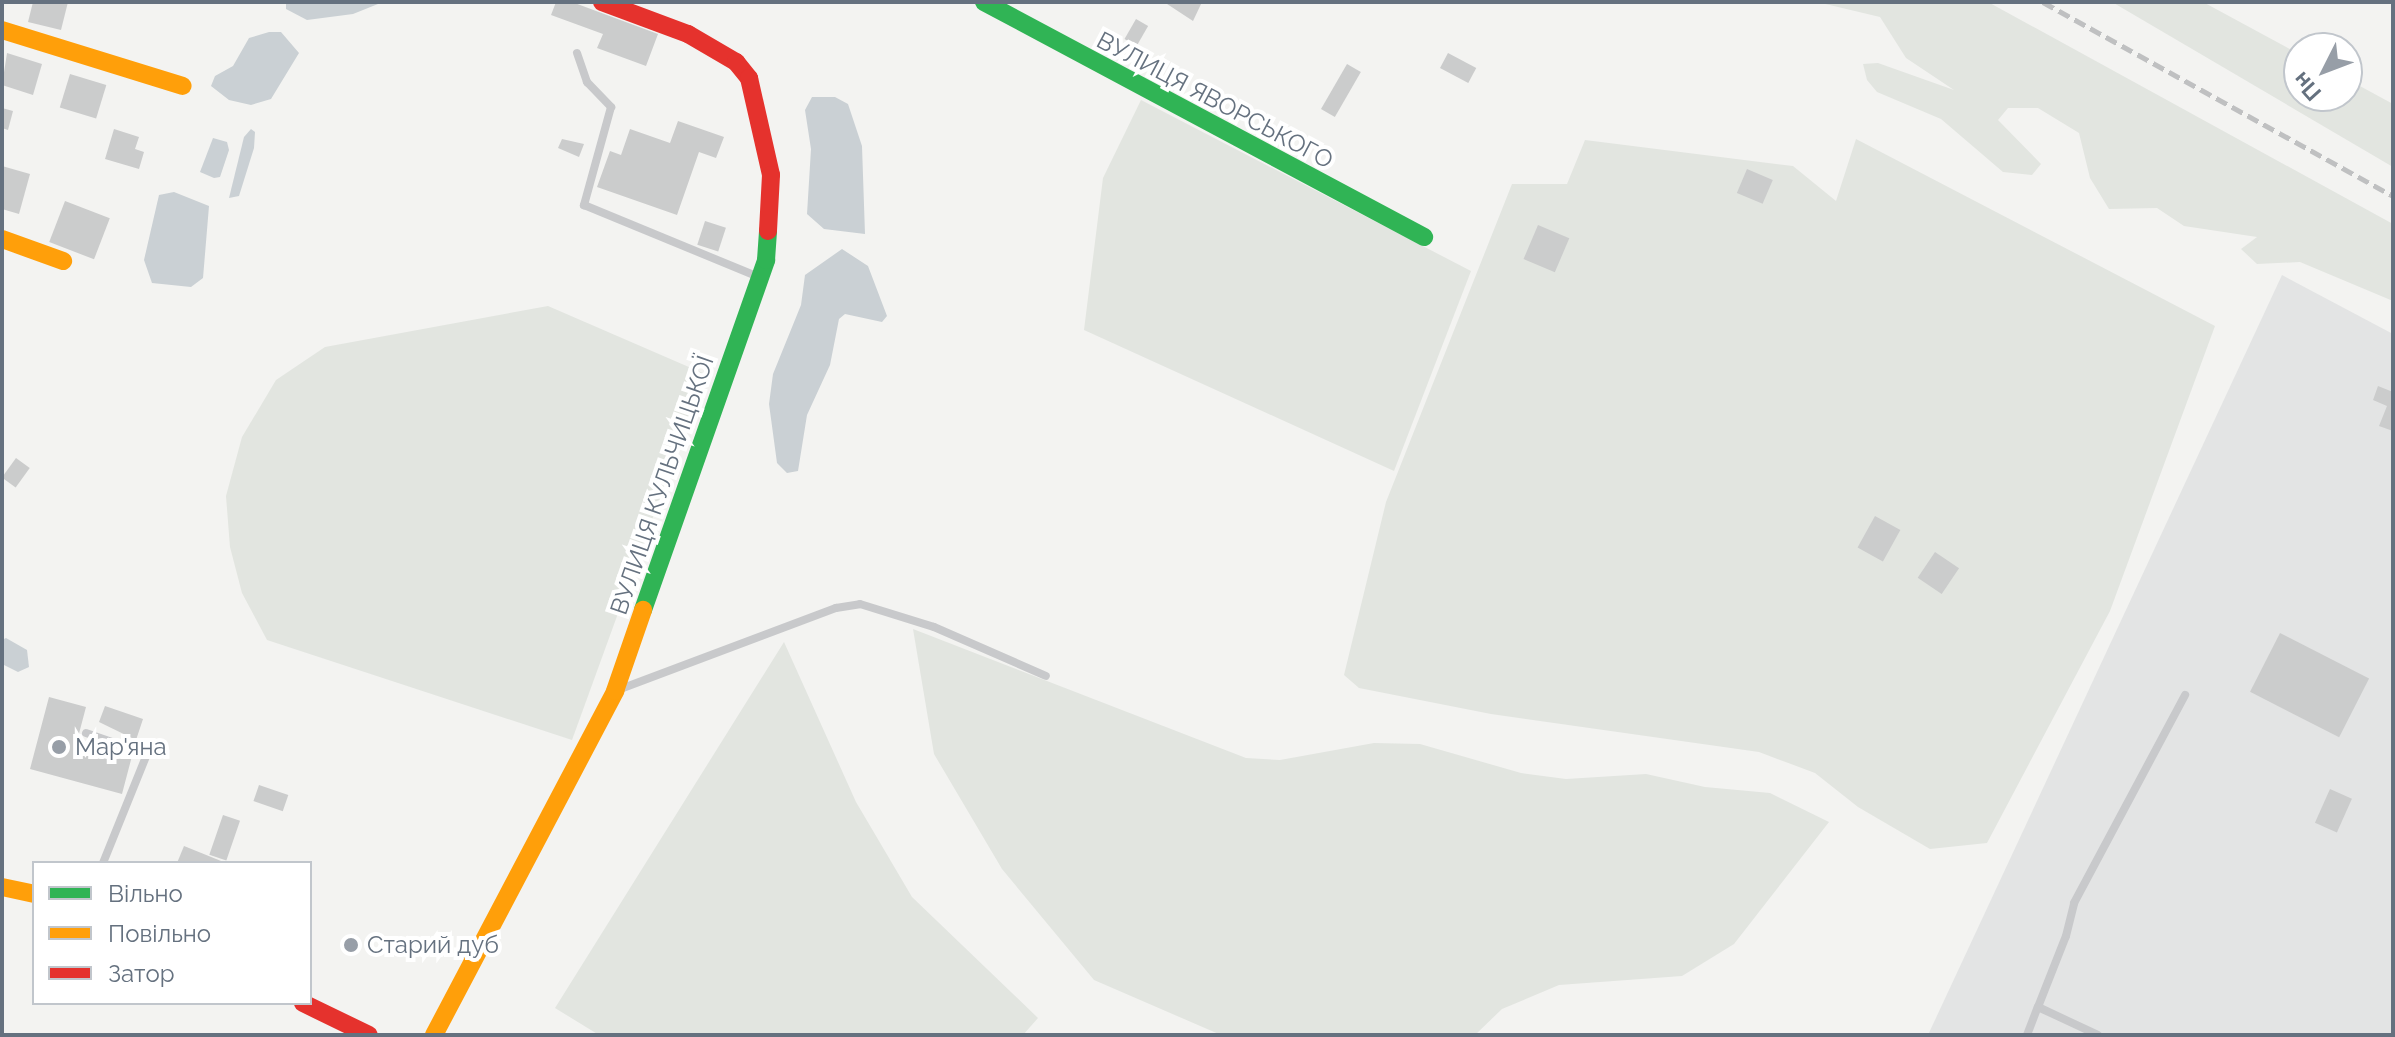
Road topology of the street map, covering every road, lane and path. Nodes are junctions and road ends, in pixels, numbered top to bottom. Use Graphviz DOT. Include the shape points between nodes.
graph roads {
  1 [pos="602,2"];
  2 [pos="984,2"];
  3 [pos="628,8"];
  4 [pos="2,30"];
  5 [pos="577,53"];
  6 [pos="183,86"];
  7 [pos="1424,237"];
  8 [pos="2,239"];
  9 [pos="63,261"];
  10 [pos="760,277"];
  11 [pos="1046,676"];
  12 [pos="615,691"];
  13 [pos="2185,695"];
  14 [pos="86,733"];
  15 [pos="104,861"];
  16 [pos="2,887"];
  17 [pos="32,894"];
  18 [pos="307,1005"];
  19 [pos="2038,1007"];
  20 [pos="369,1035"];
  21 [pos="434,1035"];
  22 [pos="2027,1035"];
  23 [pos="2098,1035"];
  1 -- 3 [label="street, ВУЛИЦЯ КУЛЬЧИЦЬКОЇ"];
  2 -- 7 [label="street, ВУЛИЦЯ ЯВОРСЬКОГО"];
  3 -- 10 [label="street, ВУЛИЦЯ КУЛЬЧИЦЬКОЇ" via="688,34 736,62 749,78 771,175 766,260"];
  4 -- 6 [label="street"];
  5 -- 10 [label="lane" via="587,82 611,107 584,205"];
  8 -- 9 [label="street"];
  10 -- 12 [label="street, ВУЛИЦЯ КУЛЬЧИЦЬКОЇ"];
  11 -- 12 [label="lane" via="934,627 860,604 836,608"];
  12 -- 21 [label="street, ВУЛИЦЯ КУЛЬЧИЦЬКОЇ"];
  13 -- 19 [label="lane" via="2074,903"];
  14 -- 15 [label="lane" via="147,754"];
  16 -- 17 [label="street"];
  18 -- 20 [label="street"];
  19 -- 22 [label="lane"];
  19 -- 23 [label="lane"];
}
